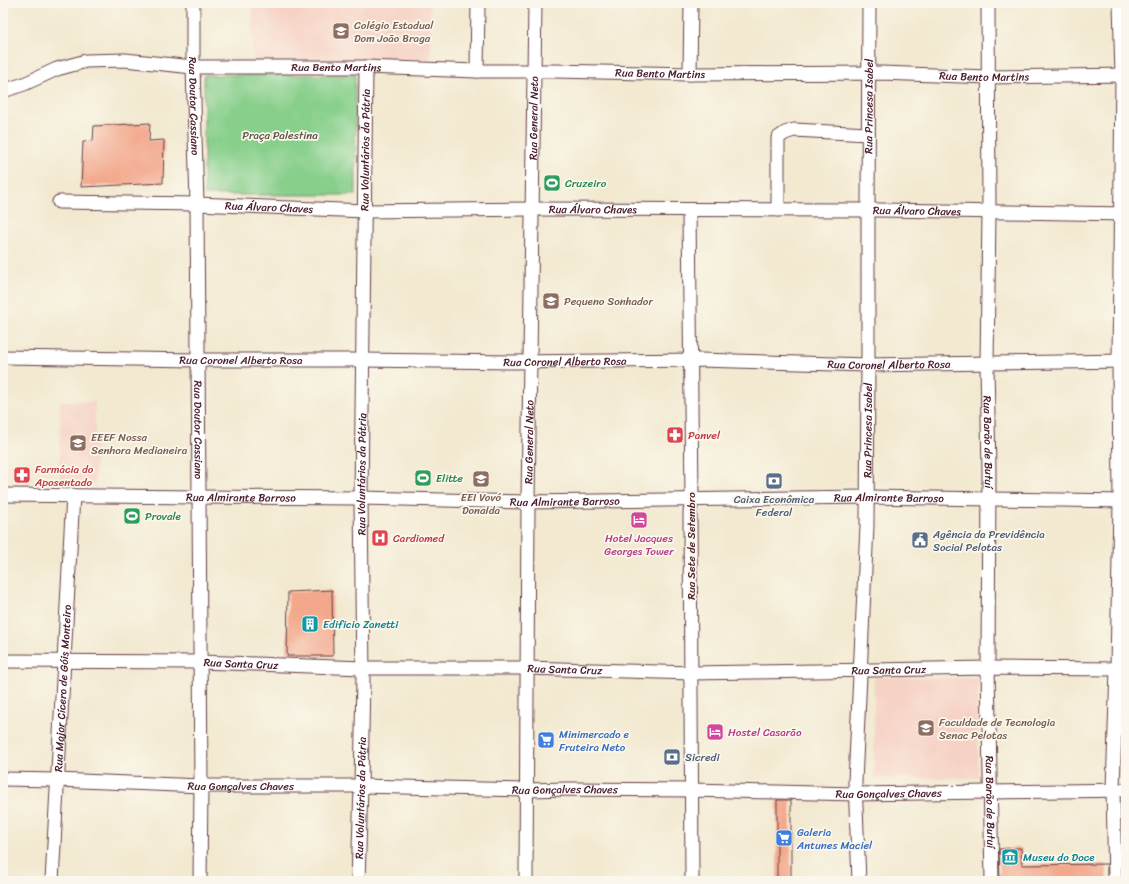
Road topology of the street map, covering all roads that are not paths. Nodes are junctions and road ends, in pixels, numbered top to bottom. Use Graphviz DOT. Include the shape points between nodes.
graph roads {
  1 [pos="193,3"];
  2 [pos="478,3"];
  3 [pos="535,3"];
  4 [pos="691,3"];
  5 [pos="870,3"];
  6 [pos="988,3"];
  7 [pos="1120,3"];
  8 [pos="193,67"];
  9 [pos="366,67"];
  10 [pos="477,71"];
  11 [pos="534,71"];
  12 [pos="869,73"];
  13 [pos="690,74"];
  14 [pos="1124,76"];
  15 [pos="988,77"];
  16 [pos="3,91"];
  17 [pos="868,134"];
  18 [pos="59,202"];
  19 [pos="197,204"];
  20 [pos="532,209"];
  21 [pos="689,210"];
  22 [pos="778,210"];
  23 [pos="868,210"];
  24 [pos="365,211"];
  25 [pos="989,212"];
  26 [pos="1123,214"];
  27 [pos="3,357"];
  28 [pos="197,360"];
  29 [pos="362,360"];
  30 [pos="690,360"];
  31 [pos="1123,361"];
  32 [pos="530,362"];
  33 [pos="987,364"];
  34 [pos="868,365"];
  35 [pos="3,495"];
  36 [pos="73,495"];
  37 [pos="199,497"];
  38 [pos="867,497"];
  39 [pos="361,498"];
  40 [pos="692,499"];
  41 [pos="988,500"];
  42 [pos="528,502"];
  43 [pos="1123,502"];
  44 [pos="3,661"];
  45 [pos="63,661"];
  46 [pos="200,662"];
  47 [pos="363,668"];
  48 [pos="527,668"];
  49 [pos="988,668"];
  50 [pos="1122,669"];
  51 [pos="861,670"];
  52 [pos="691,673"];
  53 [pos="3,779"];
  54 [pos="57,780"];
  55 [pos="201,786"];
  56 [pos="361,786"];
  57 [pos="527,790"];
  58 [pos="692,790"];
  59 [pos="1120,790"];
  60 [pos="990,792"];
  61 [pos="855,794"];
  62 [pos="52,881"];
  63 [pos="200,881"];
  64 [pos="358,881"];
  65 [pos="526,881"];
  66 [pos="692,881"];
  67 [pos="859,881"];
  68 [pos="992,881"];
  69 [pos="1115,881"];
  1 -- 8 [label="street, Rua Doutor Cassiano"];
  2 -- 10 [label="street"];
  3 -- 11 [label="street, Rua General Neto"];
  4 -- 13 [label="street"];
  5 -- 12 [label="street, Rua Princesa Isabel"];
  6 -- 15 [label="street, Rua Barão de Butuí"];
  7 -- 14 [label="street"];
  8 -- 9 [label="street, Rua Bento Martins"];
  8 -- 16 [label="street, Rua Bento Martins" via="125,60 86,61 57,69"];
  8 -- 19 [label="street, Rua Doutor Cassiano"];
  9 -- 10 [label="street, Rua Bento Martins"];
  9 -- 24 [label="street, Rua Voluntários da Pátria"];
  10 -- 11 [label="street, Rua Bento Martins"];
  11 -- 13 [label="street, Rua Bento Martins"];
  11 -- 20 [label="street, Rua General Neto"];
  12 -- 13 [label="street, Rua Bento Martins"];
  12 -- 15 [label="street, Rua Bento Martins"];
  12 -- 17 [label="street, Rua Princesa Isabel"];
  14 -- 15 [label="street, Rua Bento Martins"];
  14 -- 26 [label="street"];
  15 -- 25 [label="street, Rua Barão de Butuí"];
  17 -- 22 [label="street" via="794,130 778,138"];
  17 -- 23 [label="street, Rua Princesa Isabel"];
  18 -- 19 [label="street, Rua Álvaro Chaves"];
  19 -- 24 [label="street, Rua Álvaro Chaves"];
  19 -- 28 [label="street, Rua Doutor Cassiano"];
  20 -- 21 [label="street, Rua Álvaro Chaves"];
  20 -- 24 [label="street, Rua Álvaro Chaves"];
  20 -- 32 [label="street, Rua General Neto"];
  21 -- 22 [label="street, Rua Álvaro Chaves"];
  21 -- 30 [label="street, Rua Sete de Setembro"];
  22 -- 23 [label="street, Rua Álvaro Chaves"];
  23 -- 25 [label="street, Rua Álvaro Chaves"];
  23 -- 34 [label="street, Rua Princesa Isabel"];
  24 -- 29 [label="street, Rua Voluntários da Pátria"];
  25 -- 26 [label="street, Rua Álvaro Chaves"];
  25 -- 33 [label="street, Rua Barão de Butuí"];
  26 -- 31 [label="street"];
  27 -- 28 [label="street, Rua Coronel Alberto Rosa"];
  28 -- 29 [label="street, Rua Coronel Alberto Rosa"];
  28 -- 37 [label="street, Rua Doutor Cassiano"];
  29 -- 32 [label="street, Rua Coronel Alberto Rosa"];
  29 -- 39 [label="street, Rua Voluntários da Pátria"];
  30 -- 32 [label="street, Rua Coronel Alberto Rosa"];
  30 -- 34 [label="street, Rua Coronel Alberto Rosa"];
  30 -- 40 [label="street, Rua Sete de Setembro"];
  31 -- 33 [label="street, Rua Coronel Alberto Rosa"];
  31 -- 43 [label="street"];
  32 -- 42 [label="street, Rua General Neto"];
  33 -- 34 [label="street, Rua Coronel Alberto Rosa"];
  33 -- 41 [label="street, Rua Barão de Butuí"];
  34 -- 38 [label="street, Rua Princesa Isabel"];
  35 -- 36 [label="street, Rua Almirante Barroso"];
  36 -- 37 [label="street, Rua Almirante Barroso"];
  36 -- 45 [label="street, Rua Major Cícero de Góis Monteiro"];
  37 -- 39 [label="street, Rua Almirante Barroso"];
  37 -- 46 [label="street, Rua Doutor Cassiano"];
  38 -- 40 [label="street, Rua Almirante Barroso"];
  38 -- 41 [label="street, Rua Almirante Barroso"];
  38 -- 51 [label="street, Rua Princesa Isabel"];
  39 -- 42 [label="street, Rua Almirante Barroso"];
  39 -- 47 [label="street, Rua Voluntários da Pátria"];
  40 -- 42 [label="street, Rua Almirante Barroso"];
  40 -- 52 [label="street, Rua Sete de Setembro"];
  41 -- 43 [label="street, Rua Almirante Barroso"];
  41 -- 49 [label="street, Rua Barão de Butuí"];
  42 -- 48 [label="street, Rua General Neto"];
  43 -- 50 [label="street"];
  44 -- 45 [label="street, Rua Santa Cruz"];
  45 -- 46 [label="street, Rua Santa Cruz"];
  45 -- 54 [label="street, Rua Major Cícero de Góis Monteiro"];
  46 -- 47 [label="street, Rua Santa Cruz"];
  46 -- 55 [label="street, Rua Doutor Cassiano"];
  47 -- 48 [label="street, Rua Santa Cruz"];
  47 -- 56 [label="street, Rua Voluntários da Pátria"];
  48 -- 52 [label="street, Rua Santa Cruz"];
  48 -- 57 [label="street, Rua General Neto"];
  49 -- 50 [label="street, Rua Santa Cruz"];
  49 -- 51 [label="street, Rua Santa Cruz"];
  49 -- 60 [label="street, Rua Barão de Butuí"];
  50 -- 59 [label="street"];
  51 -- 52 [label="street, Rua Santa Cruz"];
  51 -- 61 [label="street, Rua Princesa Isabel"];
  52 -- 58 [label="street, Rua Sete de Setembro"];
  53 -- 54 [label="street, Rua Gonçalves Chaves"];
  54 -- 55 [label="street, Rua Gonçalves Chaves"];
  54 -- 62 [label="street, Rua Major Cícero de Góis Monteiro"];
  55 -- 56 [label="street, Rua Gonçalves Chaves"];
  55 -- 63 [label="street, Rua Doutor Cassiano"];
  56 -- 57 [label="street, Rua Gonçalves Chaves"];
  56 -- 64 [label="street, Rua Voluntários da Pátria"];
  57 -- 58 [label="street, Rua Gonçalves Chaves"];
  57 -- 65 [label="street, Rua General Neto"];
  58 -- 61 [label="street, Rua Gonçalves Chaves"];
  58 -- 66 [label="street, Rua Sete de Setembro"];
  59 -- 60 [label="street, Rua Gonçalves Chaves"];
  59 -- 69 [label="street"];
  60 -- 61 [label="street, Rua Gonçalves Chaves"];
  60 -- 68 [label="street, Rua Barão de Butuí"];
  61 -- 67 [label="street, Rua Princesa Isabel"];
}
